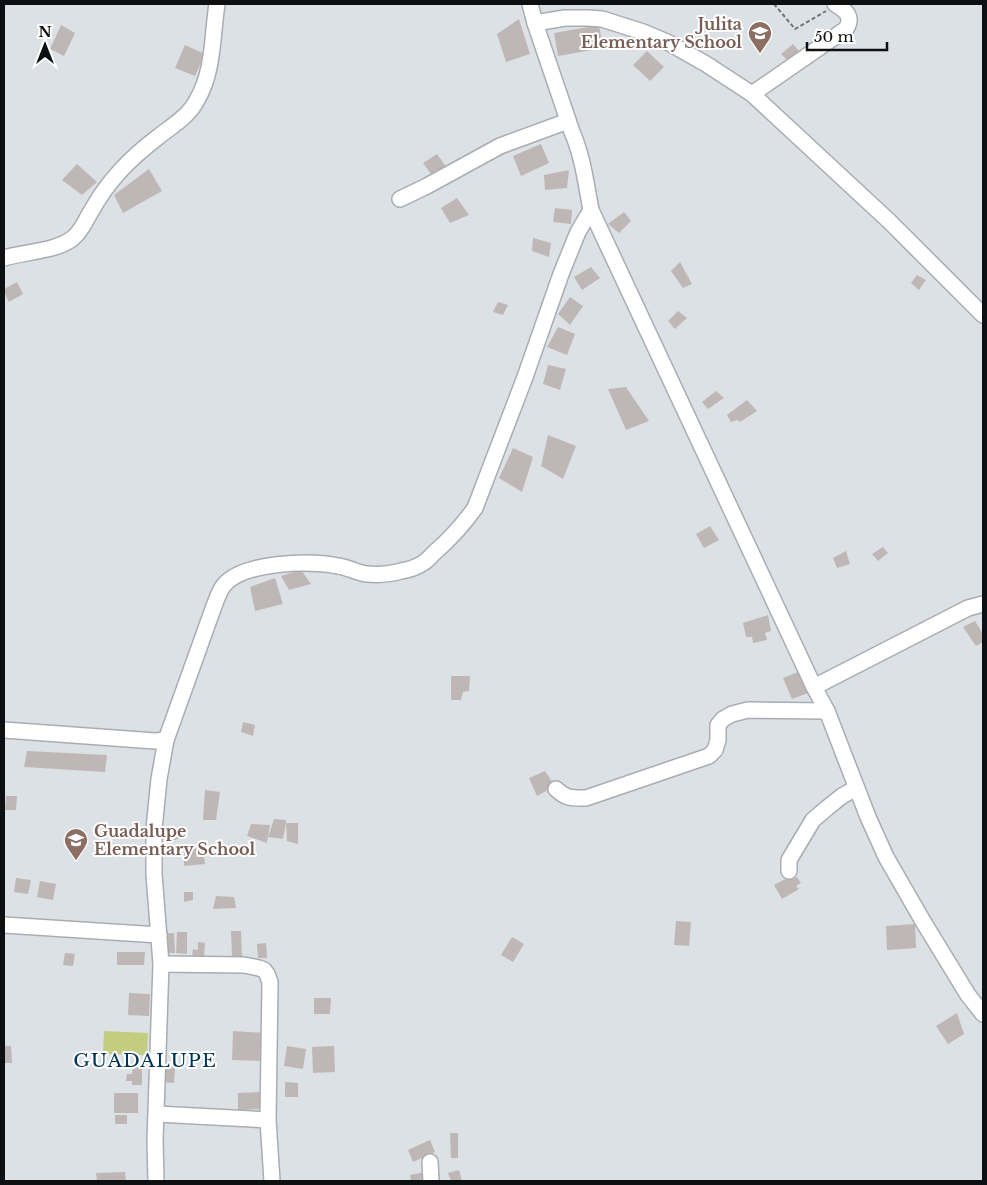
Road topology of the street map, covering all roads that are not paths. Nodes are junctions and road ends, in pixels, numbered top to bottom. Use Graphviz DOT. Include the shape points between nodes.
graph roads {
  1 [pos="217,4"];
  2 [pos="530,4"];
  3 [pos="836,5"];
  4 [pos="535,23"];
  5 [pos="752,94"];
  6 [pos="568,121"];
  7 [pos="400,199"];
  8 [pos="591,210"];
  9 [pos="4,258"];
  10 [pos="983,315"];
  11 [pos="983,604"];
  12 [pos="814,687"];
  13 [pos="827,711"];
  14 [pos="4,730"];
  15 [pos="166,740"];
  16 [pos="856,788"];
  17 [pos="556,789"];
  18 [pos="789,871"];
  19 [pos="4,925"];
  20 [pos="159,935"];
  21 [pos="161,964"];
  22 [pos="983,1014"];
  23 [pos="156,1114"];
  24 [pos="268,1120"];
  25 [pos="430,1162"];
  26 [pos="156,1181"];
  27 [pos="272,1181"];
  28 [pos="431,1181"];
  1 -- 9 [label="street" via="208,74 192,108 122,169 73,238 58,246"];
  2 -- 4 [label="street"];
  3 -- 5 [label="street" via="848,15 846,29"];
  4 -- 5 [label="street" via="565,18 602,19 643,32 670,42"];
  4 -- 6 [label="street"];
  5 -- 10 [label="street"];
  6 -- 7 [label="street" via="500,146"];
  6 -- 8 [label="street" via="578,146"];
  8 -- 12 [label="street"];
  8 -- 15 [label="street" via="561,274 475,508 466,522 423,563 392,574 366,574 338,566 290,563 250,570 232,578 224,584 214,606"];
  11 -- 12 [label="street" via="968,608"];
  12 -- 13 [label="street"];
  13 -- 16 [label="street"];
  13 -- 17 [label="street" via="748,710 732,714 718,725 716,750 709,756 586,798 570,798"];
  14 -- 15 [label="street"];
  15 -- 20 [label="street" via="154,829"];
  16 -- 18 [label="street" via="813,820 789,860"];
  16 -- 22 [label="street" via="886,857 963,987"];
  19 -- 20 [label="street"];
  20 -- 21 [label="street"];
  21 -- 23 [label="street"];
  21 -- 24 [label="street" via="244,965 259,968 267,974 270,982"];
  23 -- 24 [label="street"];
  23 -- 26 [label="street"];
  24 -- 27 [label="street"];
  25 -- 28 [label="street"];
}
